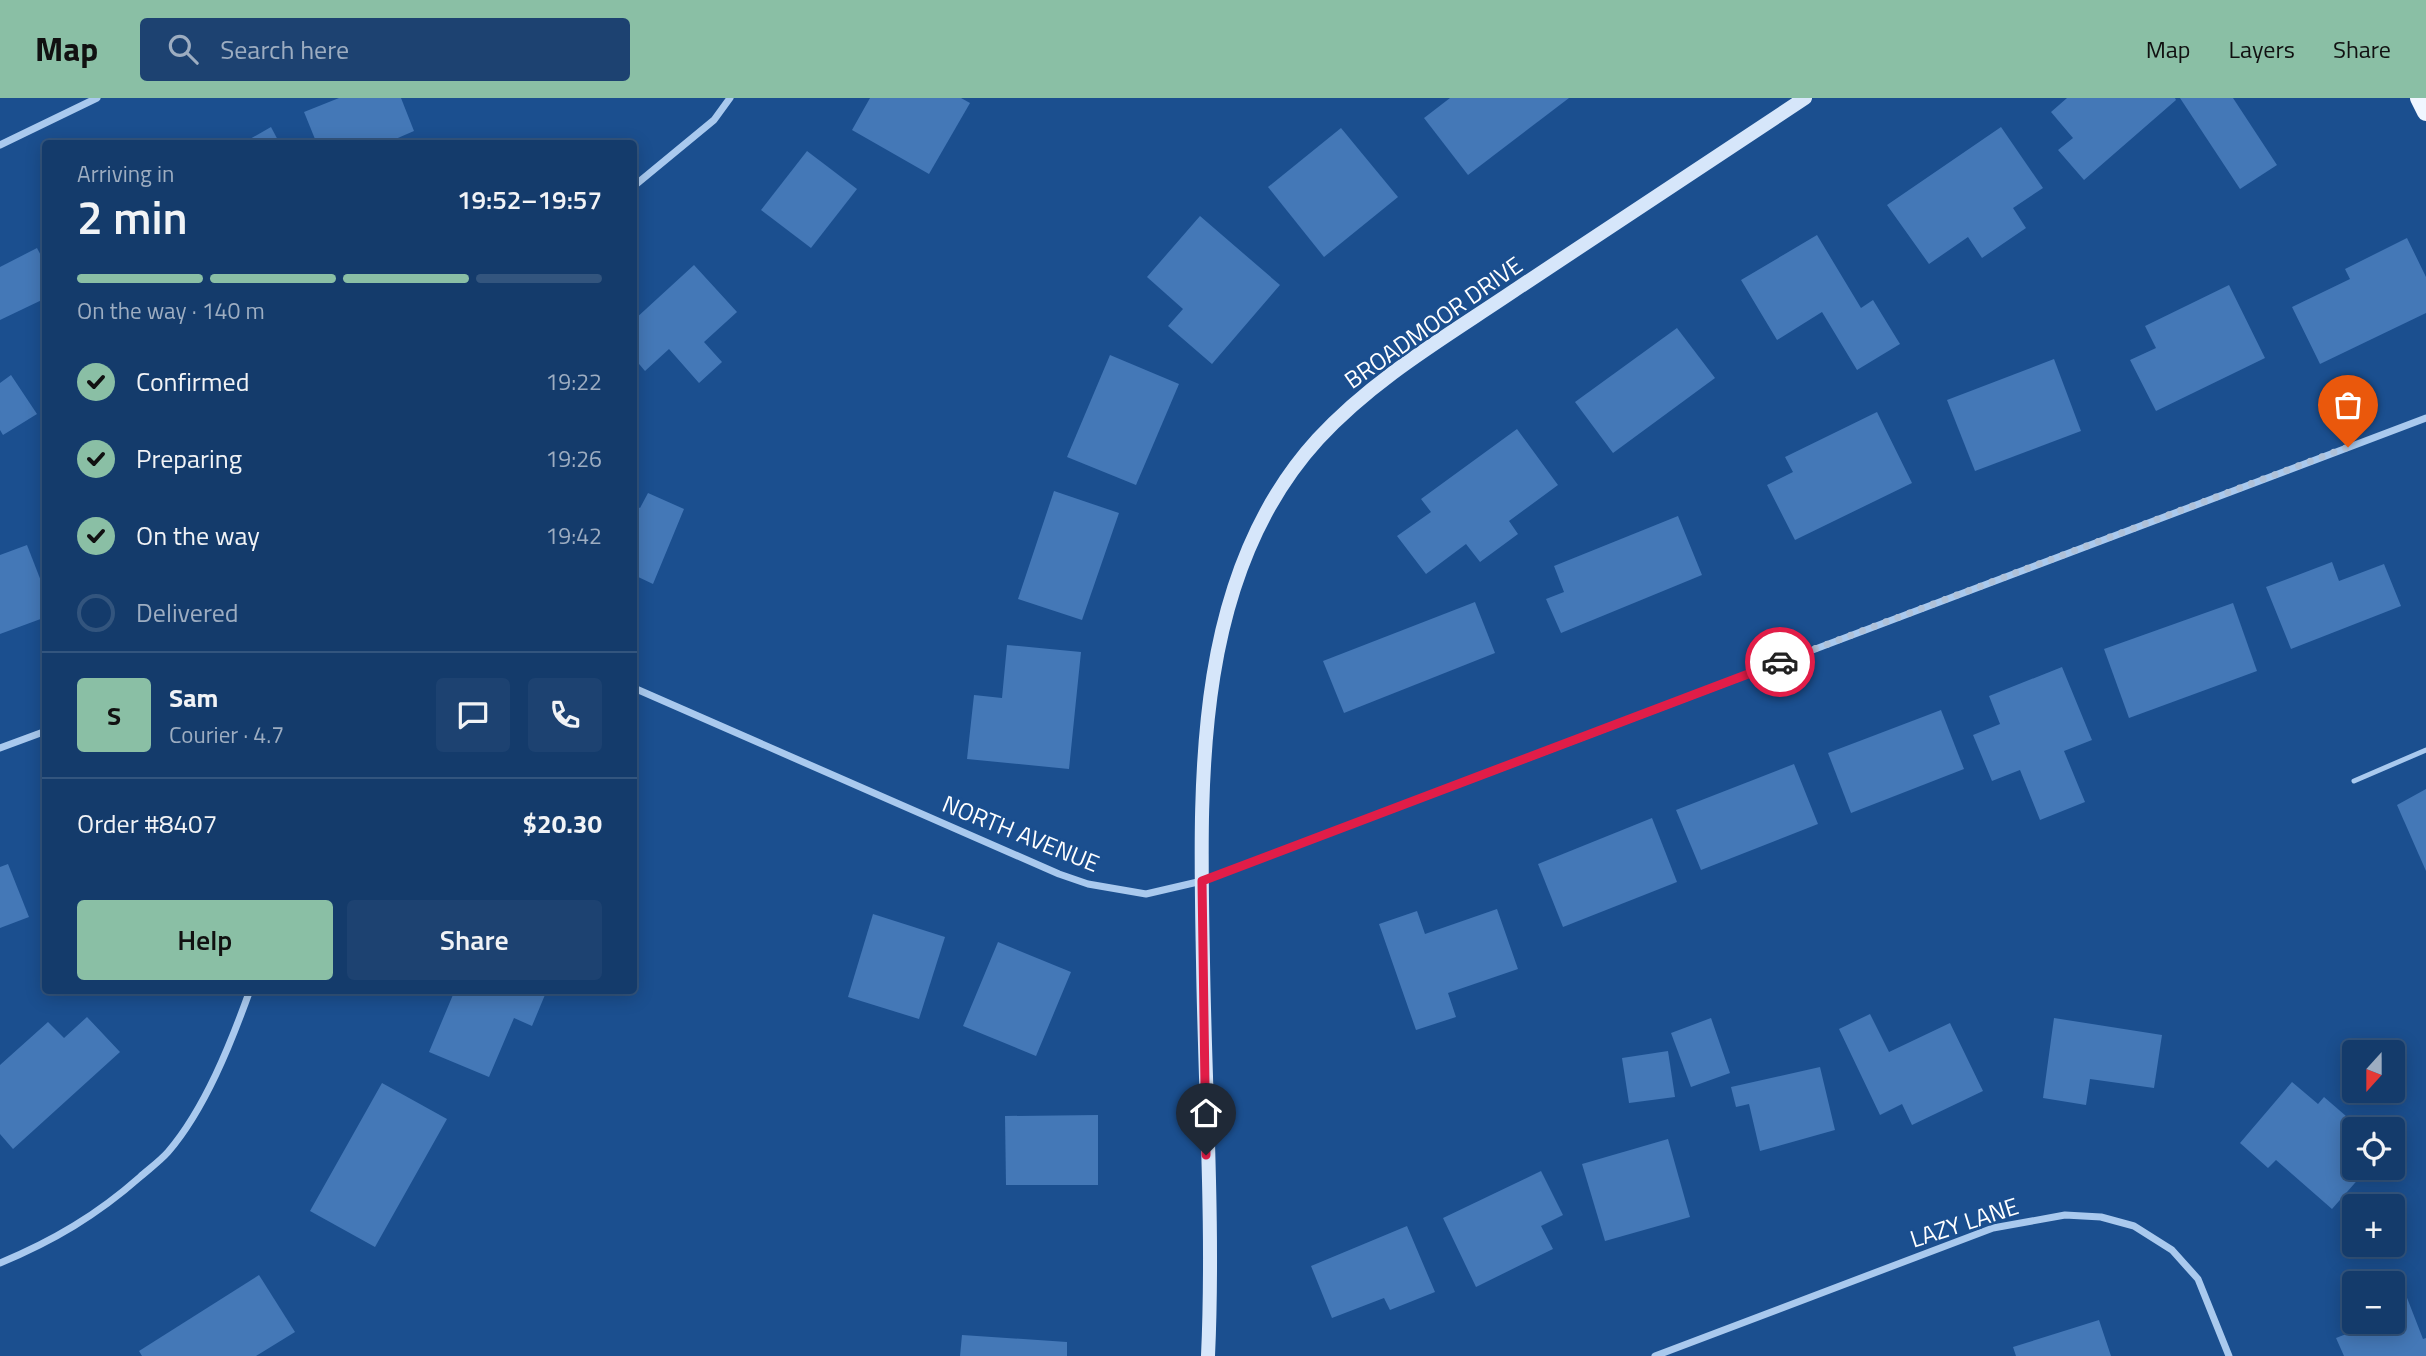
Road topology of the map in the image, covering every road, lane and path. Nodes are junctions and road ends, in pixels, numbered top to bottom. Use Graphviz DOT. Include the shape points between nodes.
graph roads {
  1 [pos="97,98"];
  2 [pos="730,98"];
  3 [pos="1805,98"];
  4 [pos="2419,98"];
  5 [pos="2426,112"];
  6 [pos="0,145"];
  7 [pos="637,184"];
  8 [pos="2426,418"];
  9 [pos="637,689"];
  10 [pos="42,732"];
  11 [pos="0,748"];
  12 [pos="2426,750"];
  13 [pos="2354,781"];
  14 [pos="1202,881"];
  15 [pos="249,994"];
  16 [pos="0,1263"];
  17 [pos="1208,1356"];
  18 [pos="1655,1356"];
  19 [pos="2228,1356"];
  1 -- 6 [label="street"];
  2 -- 7 [label="street" via="714,120"];
  3 -- 14 [label="street, BROADMOOR DRIVE" via="1387,376 1317,440 1288,477 1247,551 1222,626 1208,718"];
  4 -- 5 [label="main road"];
  8 -- 14 [label="street, NORTH AVENUE"];
  9 -- 14 [label="street, NORTH AVENUE" via="1088,884 1146,894"];
  10 -- 11 [label="street"];
  12 -- 13 [label="lane"];
  14 -- 17 [label="street, BROADMOOR DRIVE"];
  15 -- 16 [label="street" via="206,1093 168,1152 108,1206 64,1235"];
  18 -- 19 [label="street, LAZY LANE" via="1993,1228 2065,1215 2101,1217 2134,1226 2172,1250 2198,1279"];
}
